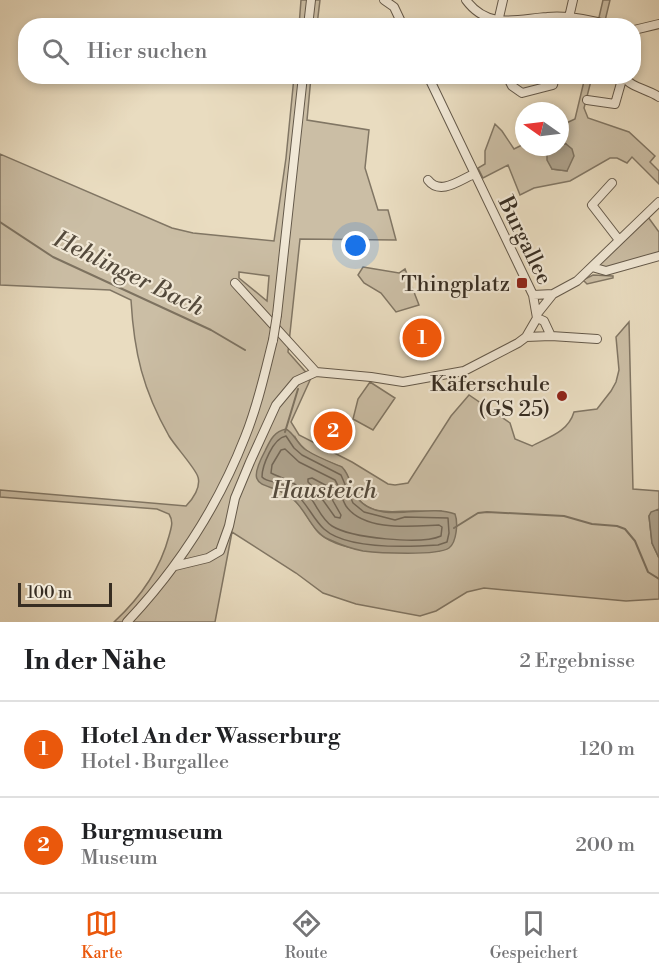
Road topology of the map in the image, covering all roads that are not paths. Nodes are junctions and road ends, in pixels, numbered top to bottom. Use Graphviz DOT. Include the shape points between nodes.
graph roads {
  1 [pos="311,0"];
  2 [pos="466,0"];
  3 [pos="503,0"];
  4 [pos="573,0"];
  5 [pos="391,1"];
  6 [pos="309,18"];
  7 [pos="399,18"];
  8 [pos="489,18"];
  9 [pos="499,18"];
  10 [pos="569,18"];
  11 [pos="659,24"];
  12 [pos="641,28"];
  13 [pos="302,84"];
  14 [pos="432,84"];
  15 [pos="511,84"];
  16 [pos="553,84"];
  17 [pos="621,84"];
  18 [pos="631,84"];
  19 [pos="659,97"];
  20 [pos="587,100"];
  21 [pos="474,174"];
  22 [pos="428,180"];
  23 [pos="612,183"];
  24 [pos="659,202"];
  25 [pos="619,240"];
  26 [pos="659,256"];
  27 [pos="592,267"];
  28 [pos="235,283"];
  29 [pos="553,294"];
  30 [pos="534,295"];
  31 [pos="537,316"];
  32 [pos="551,336"];
  33 [pos="526,337"];
  34 [pos="597,339"];
  35 [pos="315,372"];
  36 [pos="187,550"];
  37 [pos="201,559"];
  38 [pos="175,566"];
  39 [pos="128,622"];
  1 -- 6 [label="street"];
  2 -- 8 [label="street"];
  3 -- 9 [label="street"];
  4 -- 10 [label="street"];
  5 -- 7 [label="street"];
  11 -- 12 [label="street"];
  13 -- 36 [label="street, bridge" via="273,340 242,444"];
  14 -- 21 [label="street, Burgallee"];
  15 -- 16 [label="street" via="522,93"];
  17 -- 20 [label="street" via="615,104"];
  18 -- 19 [label="street"];
  21 -- 22 [label="street" via="440,188"];
  21 -- 30 [label="street, Burgallee"];
  23 -- 25 [label="street" via="591,205"];
  24 -- 25 [label="street"];
  25 -- 27 [label="street"];
  26 -- 27 [label="street" via="606,271"];
  27 -- 29 [label="street"];
  28 -- 35 [label="street"];
  29 -- 30 [label="street"];
  29 -- 31 [label="street"];
  30 -- 31 [label="street, Burgallee"];
  31 -- 32 [label="street"];
  31 -- 33 [label="street, Burgallee"];
  32 -- 33 [label="street"];
  32 -- 34 [label="street"];
  33 -- 35 [label="street, Burgallee" via="475,367 455,374 403,382"];
  35 -- 37 [label="street" via="296,381 276,405 240,486 225,542 215,555"];
  36 -- 37 [label="street"];
  36 -- 38 [label="street"];
  37 -- 38 [label="street"];
  38 -- 39 [label="street"];
}
